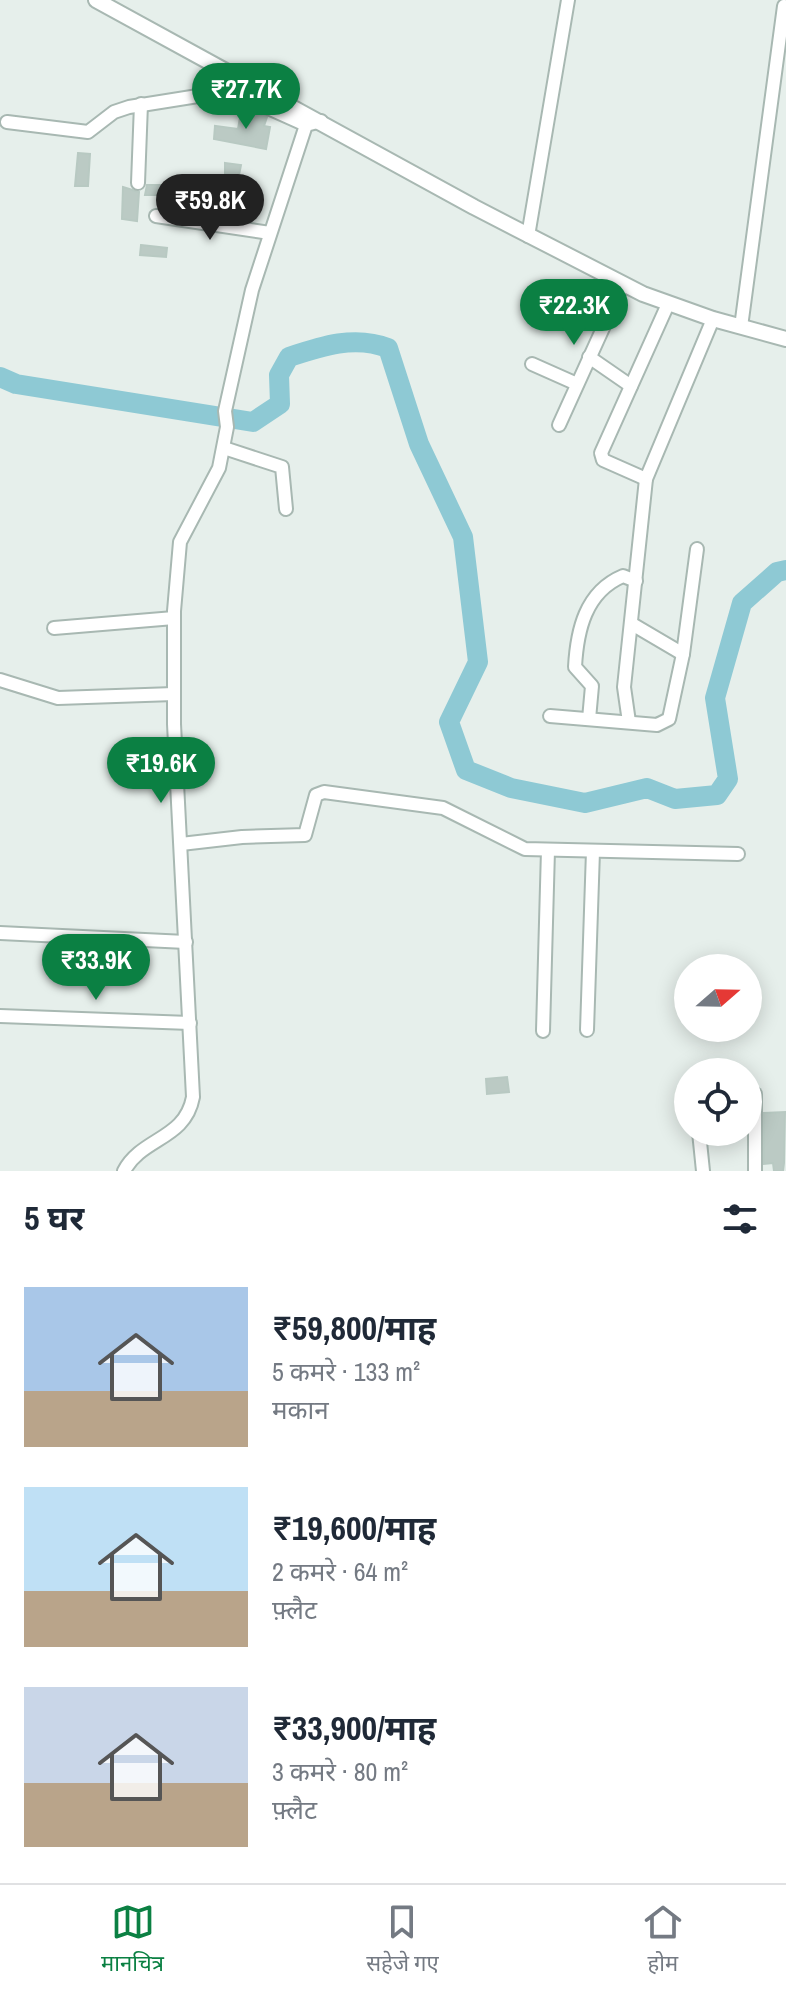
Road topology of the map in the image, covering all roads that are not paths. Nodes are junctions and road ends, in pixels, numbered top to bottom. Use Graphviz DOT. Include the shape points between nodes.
graph roads {
  1 [pos="96,0"];
  2 [pos="568,0"];
  3 [pos="781,4"];
  4 [pos="141,104"];
  5 [pos="322,121"];
  6 [pos="7,122"];
  7 [pos="306,125"];
  8 [pos="138,183"];
  9 [pos="156,216"];
  10 [pos="270,233"];
  11 [pos="528,236"];
  12 [pos="623,284"];
  13 [pos="668,304"];
  14 [pos="713,319"];
  15 [pos="741,327"];
  16 [pos="786,339"];
  17 [pos="589,357"];
  18 [pos="532,364"];
  19 [pos="577,384"];
  20 [pos="631,386"];
  21 [pos="559,425"];
  22 [pos="224,448"];
  23 [pos="646,479"];
  24 [pos="286,509"];
  25 [pos="697,549"];
  26 [pos="636,581"];
  27 [pos="174,618"];
  28 [pos="632,624"];
  29 [pos="54,628"];
  30 [pos="683,654"];
  31 [pos="0,680"];
  32 [pos="174,694"];
  33 [pos="550,716"];
  34 [pos="589,719"];
  35 [pos="629,722"];
  36 [pos="181,844"];
  37 [pos="548,850"];
  38 [pos="593,851"];
  39 [pos="738,854"];
  40 [pos="0,933"];
  41 [pos="186,942"];
  42 [pos="0,1016"];
  43 [pos="190,1023"];
  44 [pos="587,1030"];
  45 [pos="543,1031"];
  46 [pos="700,1146"];
  47 [pos="754,1146"];
  48 [pos="124,1171"];
  49 [pos="703,1171"];
  50 [pos="755,1171"];
  1 -- 5 [label="street"];
  2 -- 11 [label="street"];
  3 -- 15 [label="street"];
  4 -- 6 [label="street" via="114,112 88,132"];
  4 -- 7 [label="street" via="230,92"];
  4 -- 8 [label="street"];
  5 -- 7 [label="street"];
  5 -- 11 [label="street"];
  7 -- 10 [label="street"];
  9 -- 10 [label="street"];
  10 -- 22 [label="street" via="225,411"];
  11 -- 12 [label="street"];
  12 -- 13 [label="street"];
  12 -- 17 [label="street"];
  13 -- 14 [label="street"];
  13 -- 20 [label="street"];
  14 -- 15 [label="street"];
  14 -- 23 [label="street"];
  15 -- 16 [label="street"];
  17 -- 19 [label="street"];
  17 -- 20 [label="street"];
  18 -- 19 [label="street"];
  19 -- 21 [label="street"];
  20 -- 23 [label="street" via="600,455"];
  22 -- 24 [label="street" via="282,467"];
  22 -- 27 [label="street" via="213,481 180,542"];
  23 -- 26 [label="street"];
  25 -- 30 [label="street"];
  26 -- 28 [label="street"];
  26 -- 34 [label="street" via="618,577 590,604 578,625 575,667 592,686"];
  27 -- 29 [label="street"];
  27 -- 32 [label="street"];
  28 -- 30 [label="street"];
  28 -- 35 [label="street" via="624,687"];
  30 -- 35 [label="street" via="669,719 657,725"];
  31 -- 32 [label="street" via="58,698"];
  32 -- 36 [label="street"];
  33 -- 34 [label="street"];
  34 -- 35 [label="street"];
  36 -- 37 [label="street" via="302,836 309,829 316,795 324,792 443,808 519,847"];
  36 -- 41 [label="street"];
  37 -- 38 [label="street"];
  37 -- 45 [label="street"];
  38 -- 39 [label="street"];
  38 -- 44 [label="street"];
  40 -- 41 [label="street"];
  41 -- 43 [label="street"];
  42 -- 43 [label="street"];
  43 -- 48 [label="street" via="190,1110 177,1129 135,1155"];
  46 -- 49 [label="street"];
  47 -- 50 [label="street"];
}
